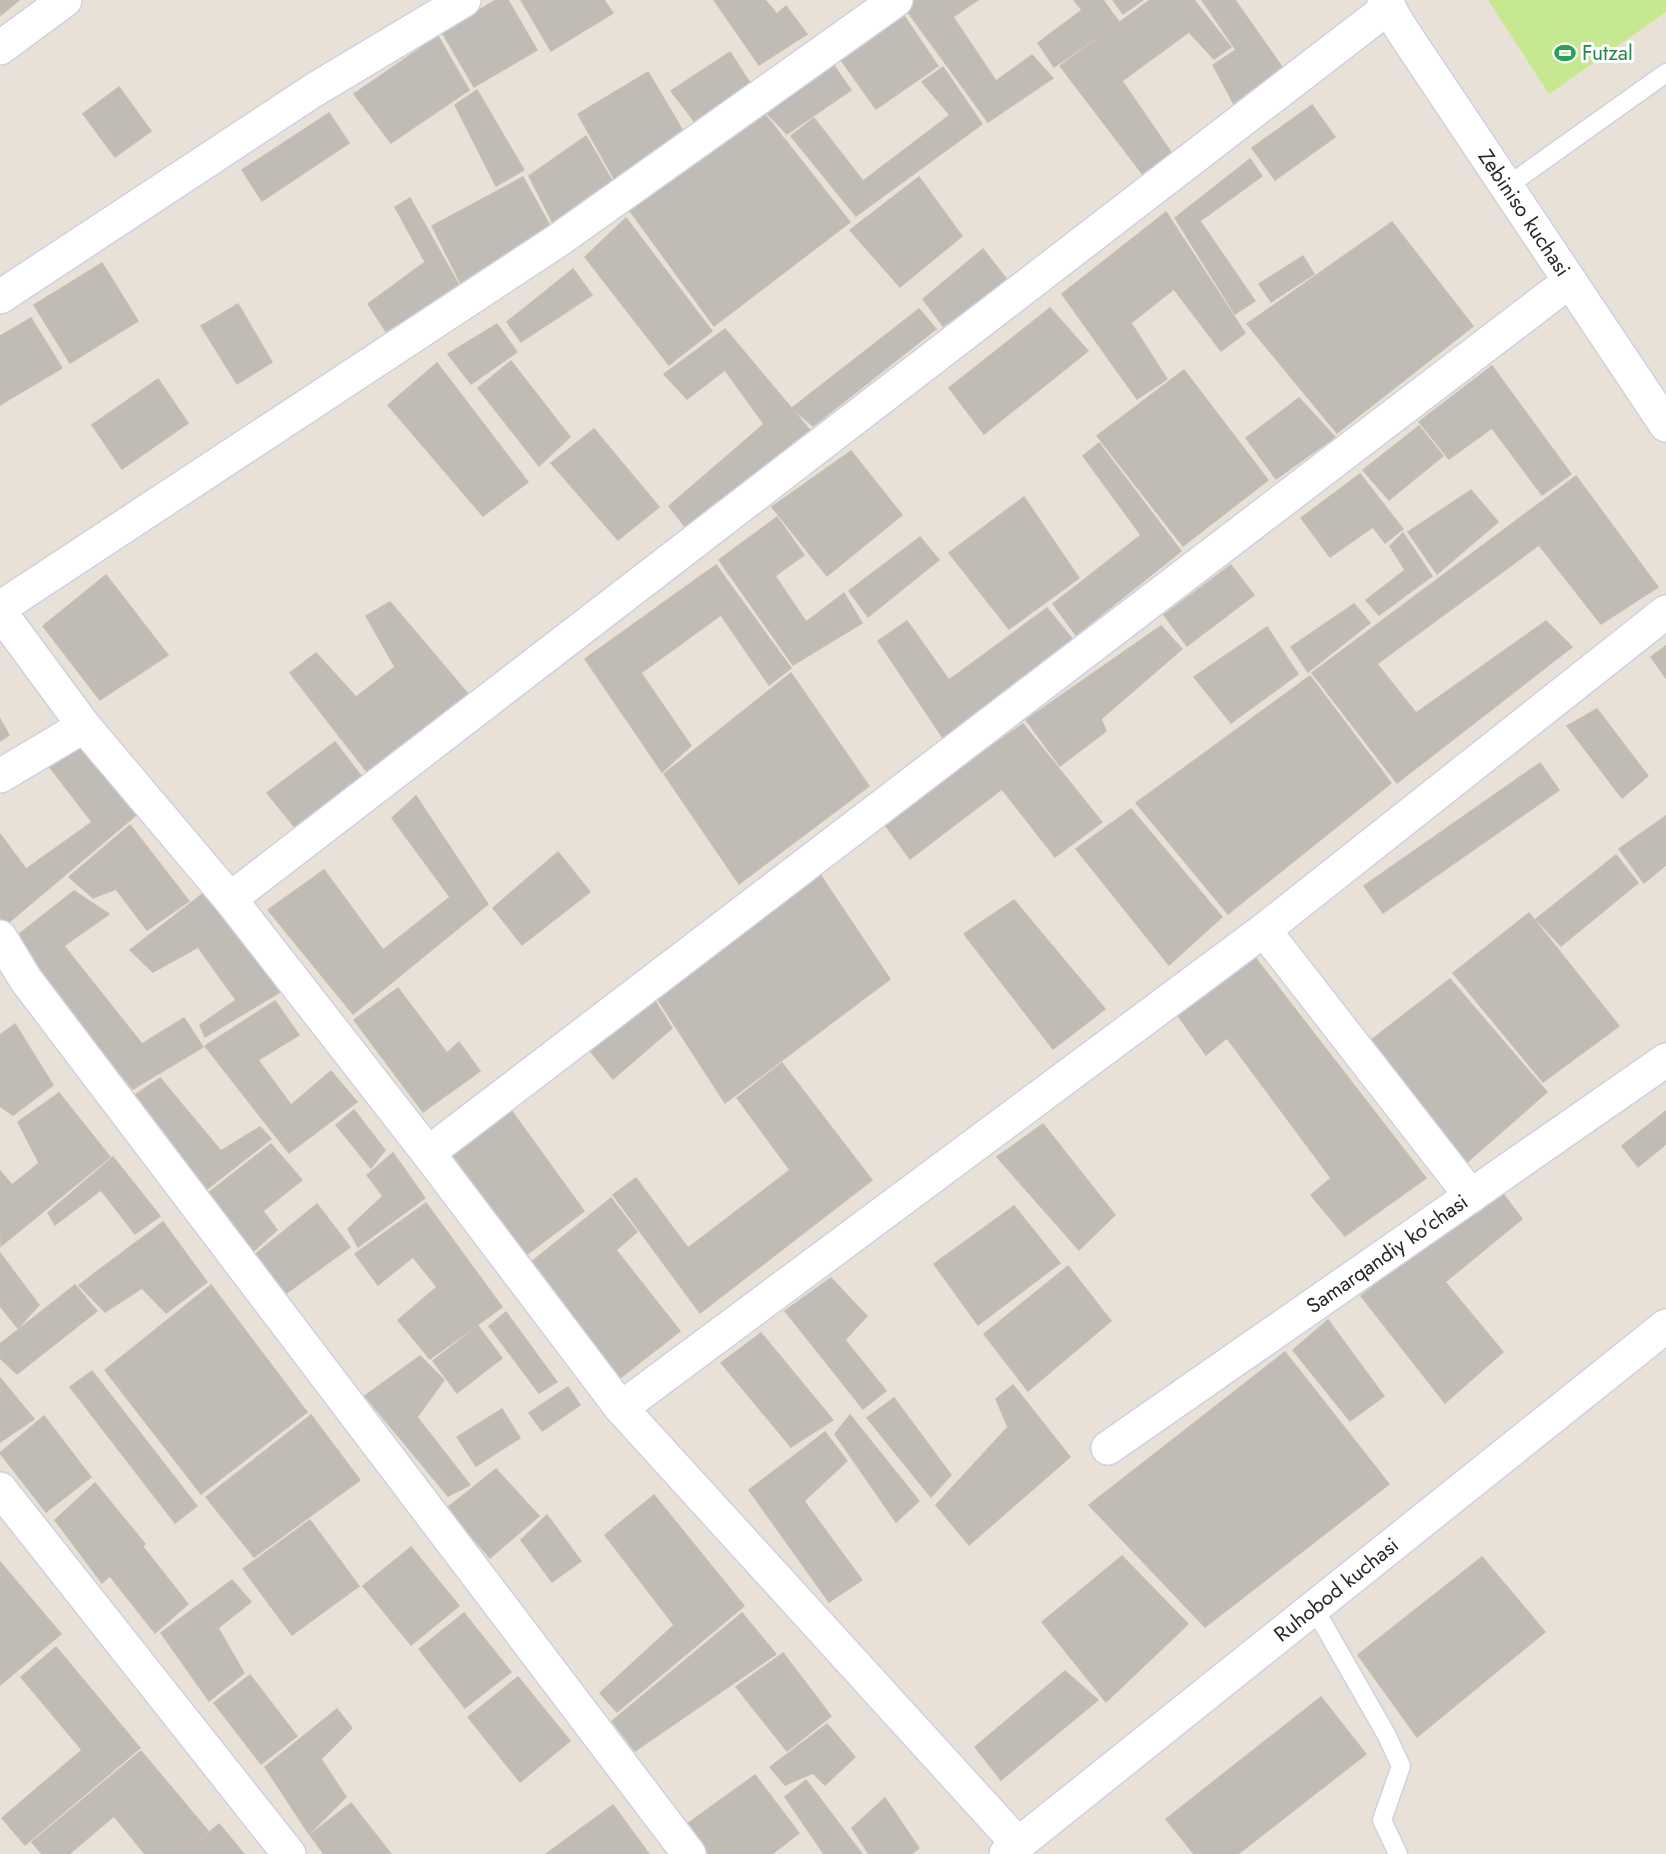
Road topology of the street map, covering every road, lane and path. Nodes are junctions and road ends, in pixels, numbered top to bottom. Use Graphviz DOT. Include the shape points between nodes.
graph roads {
  1 [pos="64,0"];
  2 [pos="464,0"];
  3 [pos="896,0"];
  4 [pos="1386,4"];
  5 [pos="0,48"];
  6 [pos="1666,73"];
  7 [pos="1506,187"];
  8 [pos="1570,281"];
  9 [pos="0,297"];
  10 [pos="1666,425"];
  11 [pos="0,610"];
  12 [pos="1666,612"];
  13 [pos="84,726"];
  14 [pos="0,776"];
  15 [pos="230,899"];
  16 [pos="1264,930"];
  17 [pos="0,937"];
  18 [pos="1666,1060"];
  19 [pos="428,1153"];
  20 [pos="1471,1196"];
  21 [pos="1666,1326"];
  22 [pos="621,1408"];
  23 [pos="1108,1448"];
  24 [pos="0,1488"];
  25 [pos="1314,1608"];
  26 [pos="1012,1849"];
  27 [pos="289,1854"];
  28 [pos="689,1854"];
  29 [pos="1398,1854"];
  1 -- 5 [label="street"];
  2 -- 9 [label="street" via="314,90"];
  3 -- 11 [label="street" via="557,240"];
  4 -- 7 [label="street, Zebiniso kuchasi"];
  4 -- 15 [label="street"];
  6 -- 7 [label="lane"];
  7 -- 8 [label="street, Zebiniso kuchasi"];
  8 -- 10 [label="street, Zebiniso kuchasi"];
  8 -- 19 [label="street"];
  11 -- 13 [label="street"];
  12 -- 16 [label="street"];
  13 -- 14 [label="street"];
  13 -- 15 [label="street"];
  15 -- 19 [label="street"];
  16 -- 20 [label="street"];
  16 -- 22 [label="street"];
  17 -- 28 [label="street" via="26,980"];
  18 -- 20 [label="street, Samarqandiy ko'chasi"];
  19 -- 22 [label="street"];
  20 -- 23 [label="street, Samarqandiy ko'chasi"];
  21 -- 25 [label="street, Ruhobod kuchasi"];
  22 -- 26 [label="street"];
  24 -- 27 [label="street"];
  25 -- 26 [label="street, Ruhobod kuchasi"];
  25 -- 29 [label="lane" via="1401,1766 1382,1820"];
}
